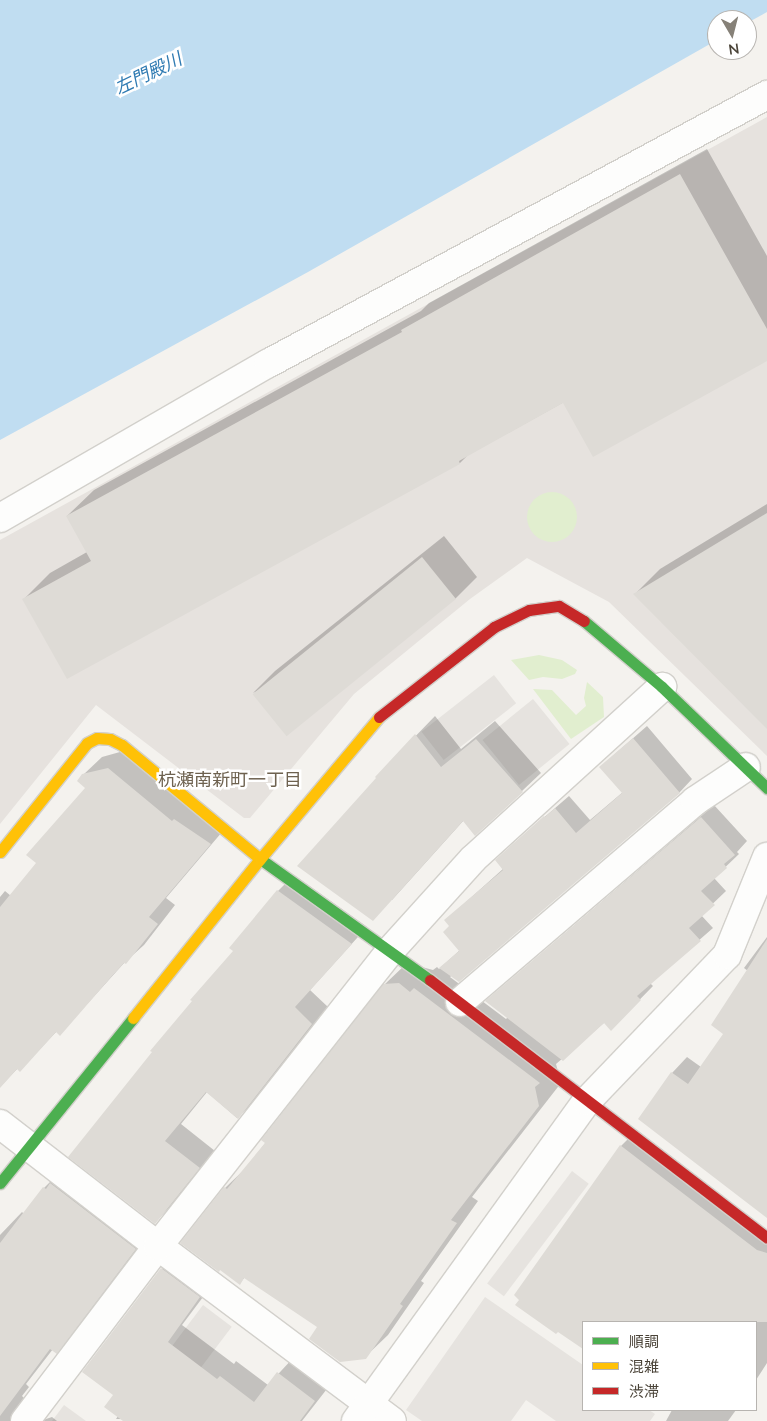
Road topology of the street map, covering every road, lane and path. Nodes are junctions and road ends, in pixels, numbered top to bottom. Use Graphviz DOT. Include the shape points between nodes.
graph roads {
  1 [pos="767,95"];
  2 [pos="0,518"];
  3 [pos="662,687"];
  4 [pos="746,767"];
  5 [pos="767,788"];
  6 [pos="0,852"];
  7 [pos="767,857"];
  8 [pos="260,859"];
  9 [pos="389,952"];
  10 [pos="460,1002"];
  11 [pos="586,1101"];
  12 [pos="0,1124"];
  13 [pos="29,1148"];
  14 [pos="0,1183"];
  15 [pos="767,1238"];
  16 [pos="158,1246"];
  17 [pos="362,1412"];
  18 [pos="25,1421"];
  19 [pos="392,1421"];
  1 -- 2 [label="street" via="269,363"];
  3 -- 4 [label="street"];
  3 -- 8 [label="street" via="590,625 559,606 529,610 494,627 382,714"];
  3 -- 9 [label="street" via="473,859"];
  4 -- 5 [label="street"];
  4 -- 10 [label="street" via="695,801"];
  6 -- 8 [label="street" via="87,742 98,738 122,745"];
  7 -- 11 [label="street" via="727,955"];
  8 -- 9 [label="street"];
  8 -- 13 [label="street"];
  9 -- 10 [label="street"];
  9 -- 16 [label="street"];
  10 -- 11 [label="street"];
  11 -- 15 [label="street"];
  11 -- 17 [label="street"];
  12 -- 13 [label="street"];
  13 -- 14 [label="street"];
  13 -- 16 [label="street"];
  16 -- 17 [label="street"];
  16 -- 18 [label="street"];
  17 -- 19 [label="street"];
}
